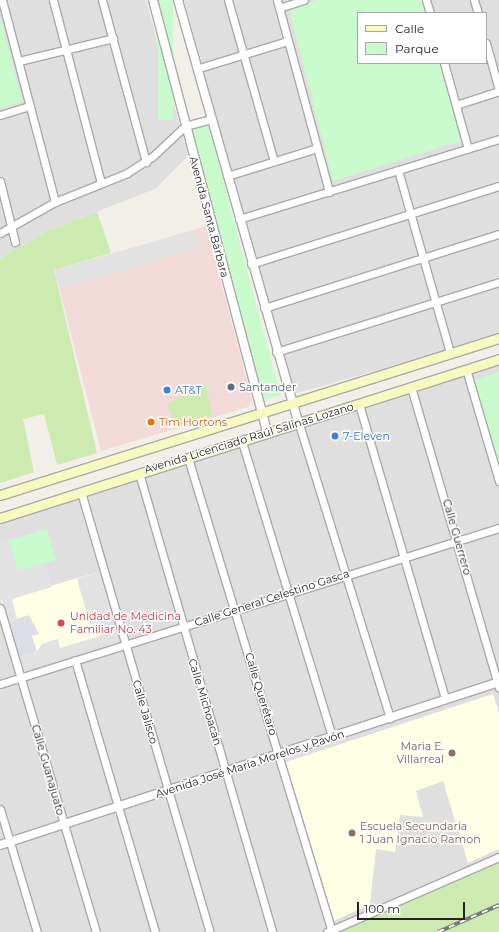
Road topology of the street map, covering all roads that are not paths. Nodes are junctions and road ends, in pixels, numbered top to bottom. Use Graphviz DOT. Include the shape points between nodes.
graph roads {
  1 [pos="2,0"];
  2 [pos="53,0"];
  3 [pos="102,0"];
  4 [pos="153,0"];
  5 [pos="178,0"];
  6 [pos="228,0"];
  7 [pos="277,0"];
  8 [pos="304,0"];
  9 [pos="426,0"];
  10 [pos="474,0"];
  11 [pos="279,8"];
  12 [pos="2,12"];
  13 [pos="430,12"];
  14 [pos="478,12"];
  15 [pos="113,38"];
  16 [pos="288,41"];
  17 [pos="487,47"];
  18 [pos="66,50"];
  19 [pos="244,54"];
  20 [pos="19,61"];
  21 [pos="444,64"];
  22 [pos="199,68"];
  23 [pos="499,91"];
  24 [pos="456,105"];
  25 [pos="30,106"];
  26 [pos="0,115"];
  27 [pos="212,119"];
  28 [pos="185,126"];
  29 [pos="499,140"];
  30 [pos="317,148"];
  31 [pos="468,149"];
  32 [pos="274,161"];
  33 [pos="146,162"];
  34 [pos="398,170"];
  35 [pos="227,176"];
  36 [pos="0,181"];
  37 [pos="101,183"];
  38 [pos="499,186"];
  39 [pos="329,192"];
  40 [pos="55,202"];
  41 [pos="412,215"];
  42 [pos="239,219"];
  43 [pos="11,226"];
  44 [pos="0,233"];
  45 [pos="499,234"];
  46 [pos="15,242"];
  47 [pos="424,258"];
  48 [pos="251,264"];
  49 [pos="499,282"];
  50 [pos="436,302"];
  51 [pos="264,308"];
  52 [pos="499,338"];
  53 [pos="276,352"];
  54 [pos="450,354"];
  55 [pos="499,359"];
  56 [pos="466,369"];
  57 [pos="411,387"];
  58 [pos="293,404"];
  59 [pos="359,404"];
  60 [pos="262,414"];
  61 [pos="299,424"];
  62 [pos="268,434"];
  63 [pos="242,442"];
  64 [pos="188,458"];
  65 [pos="139,473"];
  66 [pos="499,478"];
  67 [pos="81,492"];
  68 [pos="0,495"];
  69 [pos="0,518"];
  70 [pos="499,528"];
  71 [pos="458,540"];
  72 [pos="404,556"];
  73 [pos="345,575"];
  74 [pos="290,594"];
  75 [pos="0,608"];
  76 [pos="235,610"];
  77 [pos="183,626"];
  78 [pos="126,644"];
  79 [pos="75,660"];
  80 [pos="21,678"];
  81 [pos="0,684"];
  82 [pos="499,684"];
  83 [pos="445,700"];
  84 [pos="390,718"];
  85 [pos="332,737"];
  86 [pos="280,754"];
  87 [pos="226,772"];
  88 [pos="169,791"];
  89 [pos="118,808"];
  90 [pos="0,809"];
  91 [pos="64,825"];
  92 [pos="10,842"];
  93 [pos="0,845"];
  94 [pos="499,857"];
  95 [pos="329,931"];
  96 [pos="37,932"];
  97 [pos="96,932"];
  98 [pos="155,932"];
  99 [pos="210,932"];
  100 [pos="272,932"];
  1 -- 12 [label="street"];
  2 -- 18 [label="street"];
  3 -- 15 [label="street"];
  4 -- 28 [label="street, Avenida Santa Bárbara"];
  5 -- 22 [label="street"];
  6 -- 19 [label="street"];
  7 -- 11 [label="street"];
  8 -- 11 [label="street"];
  9 -- 13 [label="street"];
  10 -- 14 [label="street"];
  11 -- 16 [label="street"];
  12 -- 20 [label="street"];
  15 -- 18 [label="street"];
  15 -- 33 [label="street"];
  16 -- 19 [label="street"];
  16 -- 30 [label="street"];
  17 -- 23 [label="street"];
  18 -- 20 [label="street"];
  18 -- 37 [label="street"];
  19 -- 22 [label="street"];
  19 -- 32 [label="street"];
  20 -- 25 [label="street"];
  21 -- 24 [label="street"];
  22 -- 27 [label="street"];
  23 -- 24 [label="street"];
  24 -- 31 [label="street"];
  25 -- 26 [label="street"];
  25 -- 40 [label="street"];
  27 -- 28 [label="street"];
  27 -- 35 [label="street"];
  28 -- 33 [label="street"];
  28 -- 60 [label="street, Avenida Santa Bárbara"];
  29 -- 31 [label="street"];
  30 -- 32 [label="street"];
  30 -- 39 [label="street"];
  31 -- 34 [label="street"];
  32 -- 35 [label="street"];
  33 -- 37 [label="street"];
  34 -- 39 [label="street"];
  34 -- 41 [label="street"];
  35 -- 42 [label="street"];
  36 -- 43 [label="street"];
  37 -- 40 [label="street"];
  38 -- 41 [label="street"];
  39 -- 42 [label="street"];
  40 -- 43 [label="street"];
  41 -- 47 [label="street"];
  41 -- 48 [label="street"];
  42 -- 48 [label="street"];
  43 -- 44 [label="street"];
  43 -- 46 [label="street"];
  45 -- 47 [label="street"];
  47 -- 50 [label="street"];
  47 -- 51 [label="street"];
  48 -- 51 [label="street"];
  49 -- 50 [label="street"];
  50 -- 53 [label="street"];
  50 -- 54 [label="street"];
  51 -- 53 [label="street"];
  52 -- 54 [label="main road, Avenida Licenciado Raúl Salinas Lozano"];
  53 -- 58 [label="street"];
  54 -- 58 [label="main road, Avenida Licenciado Raúl Salinas Lozano"];
  55 -- 56 [label="main road, Avenida Licenciado Raúl Salinas Lozano"];
  56 -- 57 [label="main road, Avenida Licenciado Raúl Salinas Lozano"];
  56 -- 66 [label="street"];
  57 -- 59 [label="main road, Avenida Licenciado Raúl Salinas Lozano"];
  57 -- 71 [label="street, Calle Guerrero"];
  58 -- 60 [label="main road, Avenida Licenciado Raúl Salinas Lozano"];
  58 -- 61 [label="street"];
  59 -- 61 [label="main road, Avenida Licenciado Raúl Salinas Lozano"];
  59 -- 72 [label="street"];
  60 -- 62 [label="street, Avenida Santa Bárbara"];
  60 -- 68 [label="main road, Avenida Licenciado Raúl Salinas Lozano"];
  61 -- 62 [label="main road, Avenida Licenciado Raúl Salinas Lozano"];
  61 -- 73 [label="street"];
  62 -- 63 [label="main road, Avenida Licenciado Raúl Salinas Lozano"];
  63 -- 64 [label="main road, Avenida Licenciado Raúl Salinas Lozano"];
  63 -- 74 [label="street"];
  64 -- 65 [label="main road, Avenida Licenciado Raúl Salinas Lozano"];
  64 -- 76 [label="street, Calle Querétaro"];
  65 -- 67 [label="main road, Avenida Licenciado Raúl Salinas Lozano"];
  65 -- 77 [label="street, Calle Michoacán"];
  67 -- 69 [label="main road, Avenida Licenciado Raúl Salinas Lozano"];
  67 -- 78 [label="street, Calle Jalisco"];
  70 -- 71 [label="street, Calle General Celestino Gasca"];
  71 -- 72 [label="street, Calle General Celestino Gasca"];
  71 -- 82 [label="street, Calle Guerrero"];
  72 -- 73 [label="street, Calle General Celestino Gasca"];
  72 -- 83 [label="street"];
  73 -- 74 [label="street, Calle General Celestino Gasca"];
  73 -- 84 [label="street"];
  74 -- 76 [label="street, Calle General Celestino Gasca"];
  74 -- 85 [label="street"];
  75 -- 80 [label="street, Calle Guanajuato"];
  76 -- 77 [label="street, Calle General Celestino Gasca"];
  76 -- 86 [label="street, Calle Querétaro"];
  77 -- 78 [label="street, Calle General Celestino Gasca"];
  77 -- 87 [label="street, Calle Michoacán"];
  78 -- 79 [label="street, Calle General Celestino Gasca"];
  78 -- 88 [label="street, Calle Jalisco"];
  79 -- 80 [label="street, Calle General Celestino Gasca"];
  79 -- 89 [label="street"];
  80 -- 81 [label="street, Calle General Celestino Gasca"];
  80 -- 91 [label="street, Calle Guanajuato"];
  82 -- 83 [label="street, Avenida José María Morelos y Pavón"];
  83 -- 84 [label="street, Avenida José María Morelos y Pavón"];
  84 -- 85 [label="street, Avenida José María Morelos y Pavón"];
  85 -- 86 [label="street, Avenida José María Morelos y Pavón"];
  86 -- 87 [label="street, Avenida José María Morelos y Pavón"];
  86 -- 95 [label="street, Calle Querétaro"];
  87 -- 88 [label="street, Avenida José María Morelos y Pavón"];
  87 -- 100 [label="street, Calle Michoacán"];
  88 -- 89 [label="street, Avenida José María Morelos y Pavón"];
  88 -- 99 [label="street, Calle Jalisco"];
  89 -- 91 [label="street, Avenida José María Morelos y Pavón"];
  89 -- 98 [label="street"];
  90 -- 92 [label="street"];
  91 -- 92 [label="street, Avenida José María Morelos y Pavón"];
  91 -- 97 [label="street, Calle Guanajuato"];
  92 -- 93 [label="street, Avenida José María Morelos y Pavón"];
  92 -- 96 [label="street"];
  94 -- 95 [label="street"];
}
